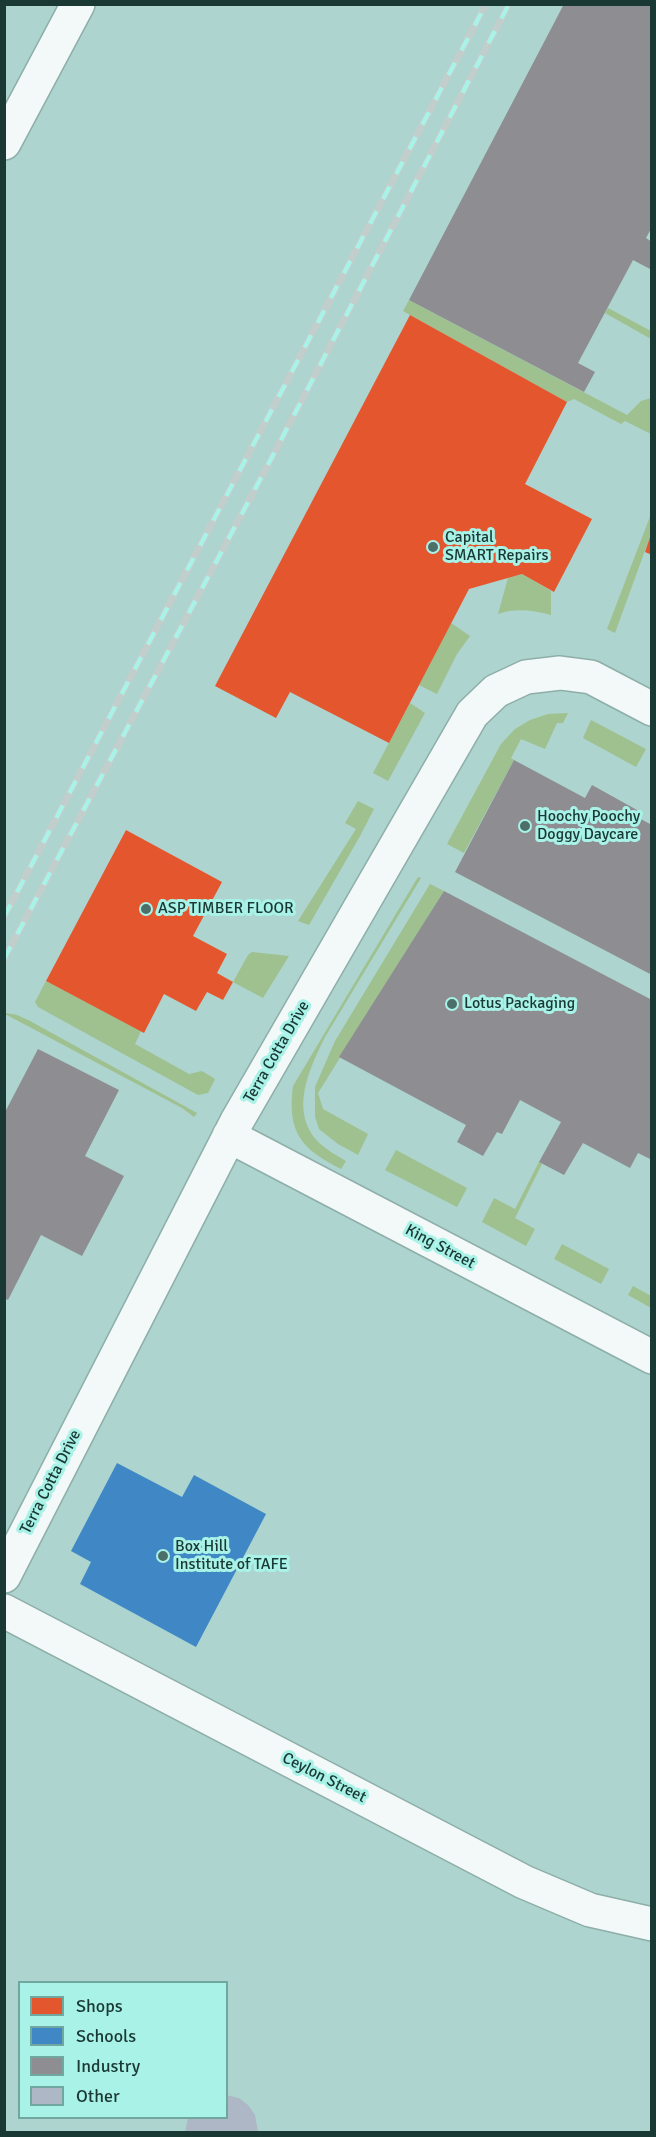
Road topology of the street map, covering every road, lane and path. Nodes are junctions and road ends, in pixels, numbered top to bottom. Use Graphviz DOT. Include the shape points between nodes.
graph roads {
  1 [pos="78,4"];
  2 [pos="4,143"];
  3 [pos="651,709"];
  4 [pos="229,1136"];
  5 [pos="651,1357"];
  6 [pos="4,1576"];
  7 [pos="4,1611"];
  8 [pos="651,1924"];
  1 -- 2 [label="street"];
  3 -- 4 [label="street, Terra Cotta Drive" via="591,678 560,673 526,677 496,692 472,714"];
  4 -- 5 [label="street, King Street"];
  4 -- 6 [label="street, Terra Cotta Drive"];
  7 -- 8 [label="street, Ceylon Street" via="524,1882 590,1910"];
}
